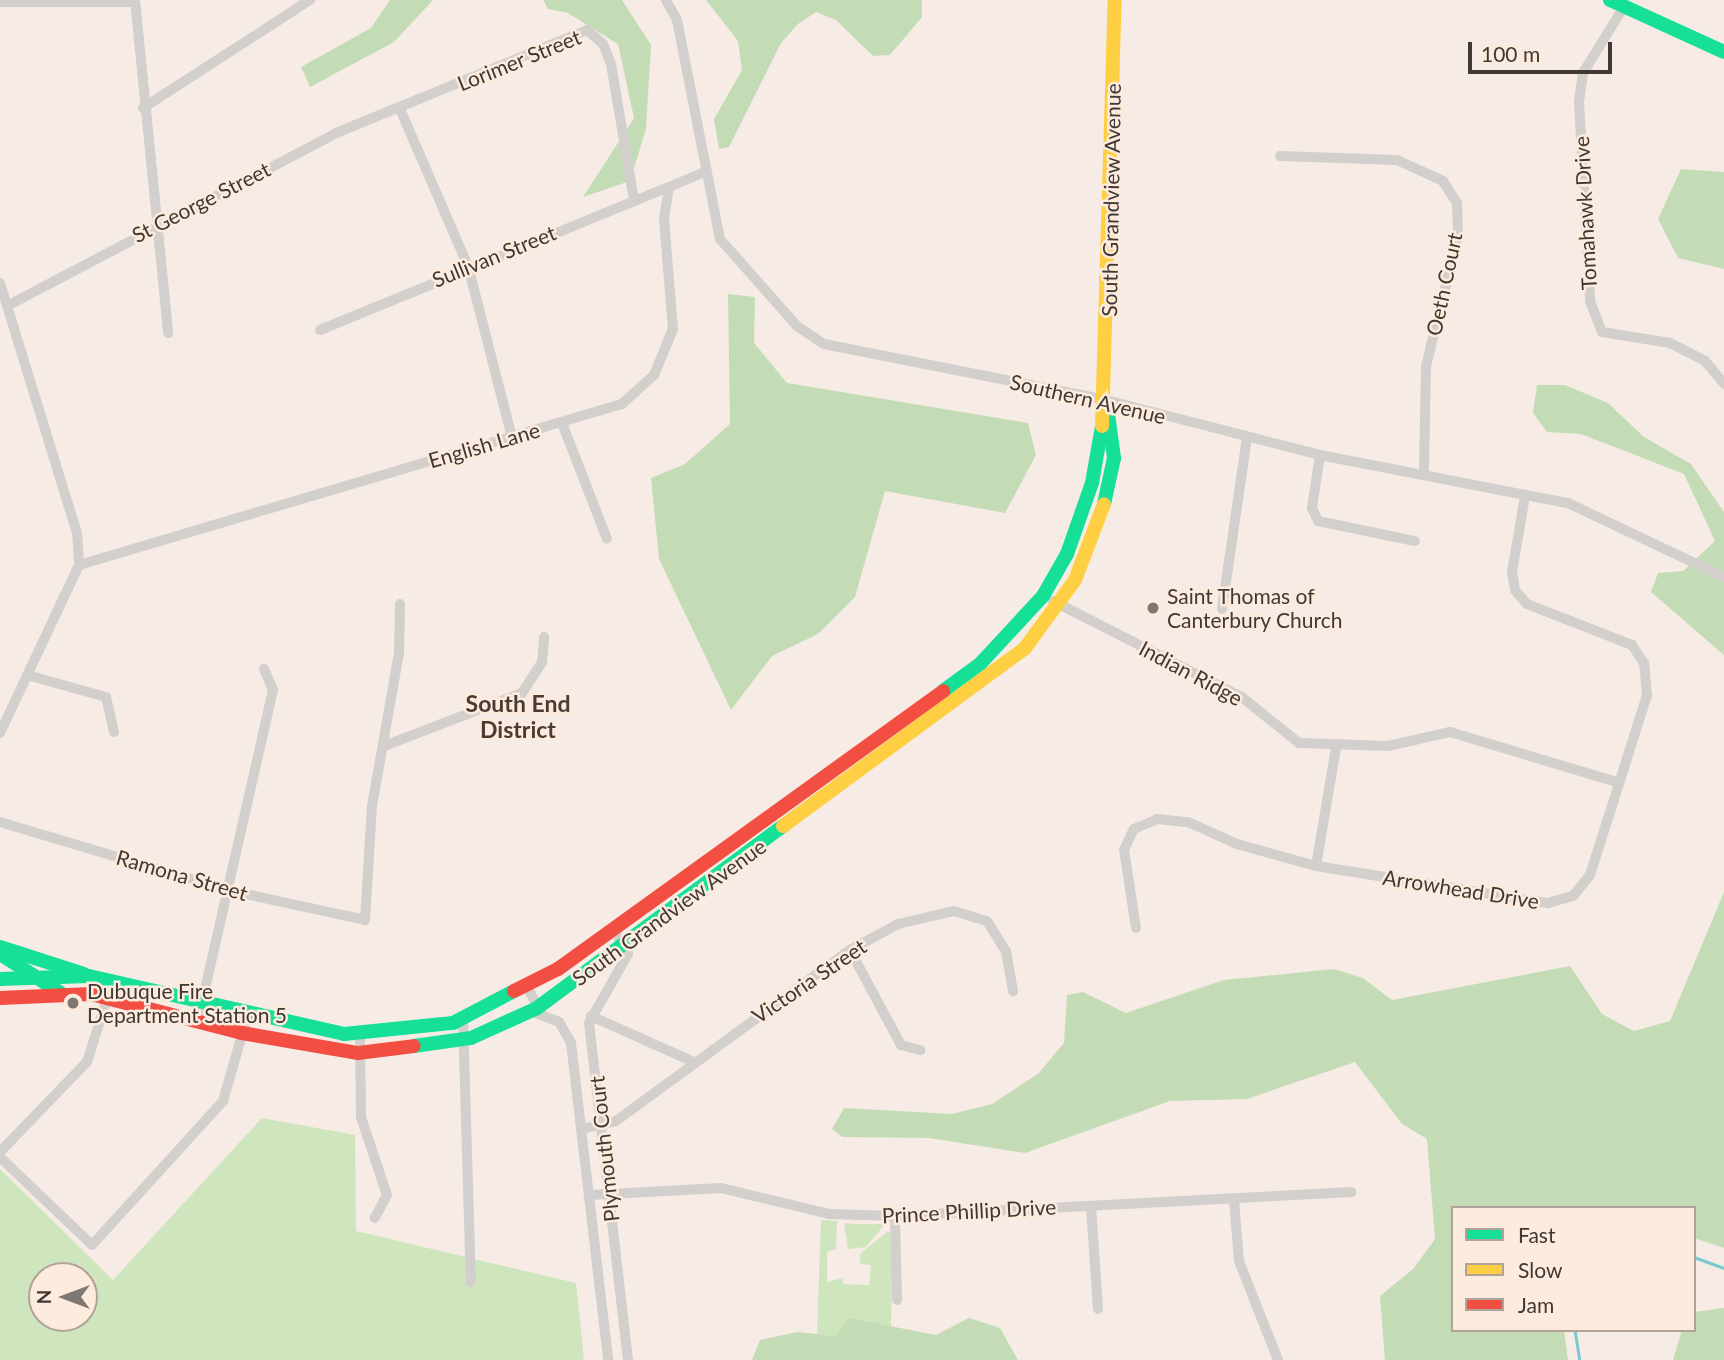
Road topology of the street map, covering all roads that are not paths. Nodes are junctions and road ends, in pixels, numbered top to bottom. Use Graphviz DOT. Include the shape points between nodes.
graph roads {
  1 [pos="310,0"];
  2 [pos="666,0"];
  3 [pos="1115,0"];
  4 [pos="1610,0"];
  5 [pos="135,1"];
  6 [pos="0,2"];
  7 [pos="1623,8"];
  8 [pos="1724,52"];
  9 [pos="143,108"];
  10 [pos="400,109"];
  11 [pos="1280,156"];
  12 [pos="707,171"];
  13 [pos="669,187"];
  14 [pos="634,200"];
  15 [pos="156,224"];
  16 [pos="468,266"];
  17 [pos="0,284"];
  18 [pos="7,306"];
  19 [pos="320,330"];
  20 [pos="168,333"];
  21 [pos="1724,384"];
  22 [pos="1106,400"];
  23 [pos="562,422"];
  24 [pos="512,437"];
  25 [pos="1247,438"];
  26 [pos="1320,455"];
  27 [pos="1423,475"];
  28 [pos="1525,496"];
  29 [pos="607,539"];
  30 [pos="1415,541"];
  31 [pos="79,565"];
  32 [pos="1724,577"];
  33 [pos="1043,596"];
  34 [pos="400,604"];
  35 [pos="1059,605"];
  36 [pos="1222,609"];
  37 [pos="544,637"];
  38 [pos="264,669"];
  39 [pos="27,675"];
  40 [pos="912,712"];
  41 [pos="922,726"];
  42 [pos="114,732"];
  43 [pos="0,733"];
  44 [pos="384,746"];
  45 [pos="1336,748"];
  46 [pos="1620,783"];
  47 [pos="0,822"];
  48 [pos="1316,866"];
  49 [pos="232,891"];
  50 [pos="613,928"];
  51 [pos="1136,928"];
  52 [pos="626,948"];
  53 [pos="850,950"];
  54 [pos="1,952"];
  55 [pos="29,974"];
  56 [pos="89,976"];
  57 [pos="0,977"];
  58 [pos="110,980"];
  59 [pos="528,988"];
  60 [pos="1013,991"];
  61 [pos="61,993"];
  62 [pos="107,997"];
  63 [pos="0,998"];
  64 [pos="203,1003"];
  65 [pos="534,1011"];
  66 [pos="248,1014"];
  67 [pos="591,1016"];
  68 [pos="463,1018"];
  69 [pos="198,1020"];
  70 [pos="243,1032"];
  71 [pos="360,1034"];
  72 [pos="468,1038"];
  73 [pos="920,1050"];
  74 [pos="358,1053"];
  75 [pos="594,1062"];
  76 [pos="694,1062"];
  77 [pos="574,1065"];
  78 [pos="616,1121"];
  79 [pos="602,1128"];
  80 [pos="582,1129"];
  81 [pos="604,1149"];
  82 [pos="0,1152"];
  83 [pos="0,1157"];
  84 [pos="1351,1192"];
  85 [pos="608,1194"];
  86 [pos="590,1195"];
  87 [pos="1234,1200"];
  88 [pos="1091,1206"];
  89 [pos="895,1216"];
  90 [pos="375,1218"];
  91 [pos="471,1282"];
  92 [pos="897,1300"];
  93 [pos="1098,1309"];
  94 [pos="608,1360"];
  95 [pos="628,1360"];
  96 [pos="1278,1360"];
  1 -- 9 [label="street"];
  2 -- 12 [label="street, Southern Avenue" via="677,20"];
  3 -- 22 [label="main road, South Grandview Avenue"];
  4 -- 7 [label="main road"];
  5 -- 6 [label="street"];
  5 -- 9 [label="street"];
  7 -- 8 [label="main road"];
  7 -- 21 [label="street, Tomahawk Drive" via="1583,73 1579,102 1590,301 1602,332 1670,343 1705,361"];
  9 -- 15 [label="street"];
  10 -- 14 [label="street, Lorimer Street" via="587,30 603,44 611,64"];
  10 -- 15 [label="street, St George Street" via="336,133"];
  10 -- 16 [label="street"];
  11 -- 27 [label="street, Oeth Court" via="1397,160 1443,181 1457,203 1458,236 1426,366"];
  12 -- 13 [label="street"];
  12 -- 22 [label="street, Southern Avenue" via="720,239 797,326 824,344"];
  13 -- 14 [label="street, Sullivan Street"];
  13 -- 23 [label="street, English Lane" via="664,219 673,329 654,375 622,404"];
  14 -- 16 [label="street, Sullivan Street"];
  15 -- 18 [label="street, St George Street"];
  15 -- 20 [label="street"];
  16 -- 19 [label="street, Sullivan Street"];
  16 -- 24 [label="street"];
  17 -- 18 [label="street"];
  18 -- 31 [label="street" via="77,533"];
  22 -- 25 [label="street, Southern Avenue"];
  22 -- 33 [label="main road, South Grandview Avenue" via="1080,523"];
  22 -- 35 [label="main road, South Grandview Avenue" via="1115,439 1108,495 1087,557"];
  23 -- 24 [label="street, English Lane"];
  23 -- 29 [label="street"];
  24 -- 31 [label="street, English Lane"];
  25 -- 26 [label="street, Southern Avenue"];
  25 -- 36 [label="street"];
  26 -- 27 [label="street, Southern Avenue"];
  26 -- 30 [label="street" via="1312,508 1318,521"];
  27 -- 28 [label="street, Southern Avenue"];
  28 -- 32 [label="street, Southern Avenue" via="1568,503"];
  28 -- 46 [label="street, Arrowhead Drive" via="1512,572 1515,590 1527,604 1632,645 1644,663 1647,695"];
  31 -- 39 [label="street"];
  33 -- 35 [label="street, Indian Ridge"];
  33 -- 40 [label="main road, South Grandview Avenue" via="980,664"];
  34 -- 44 [label="street"];
  35 -- 41 [label="main road, South Grandview Avenue" via="1005,666"];
  35 -- 45 [label="street, Indian Ridge" via="1243,698 1299,743"];
  37 -- 44 [label="street" via="542,662 522,693"];
  38 -- 49 [label="street" via="273,690"];
  39 -- 42 [label="street" via="107,697"];
  39 -- 43 [label="street"];
  40 -- 41 [label="main road"];
  40 -- 50 [label="main road, South Grandview Avenue"];
  41 -- 52 [label="main road, South Grandview Avenue"];
  44 -- 49 [label="street, Ramona Street" via="372,806 365,920"];
  45 -- 46 [label="street, Indian Ridge" via="1388,746 1450,732"];
  45 -- 48 [label="street"];
  46 -- 48 [label="street, Arrowhead Drive" via="1590,874 1573,895 1548,903"];
  47 -- 49 [label="street, Ramona Street"];
  48 -- 51 [label="street, Arrowhead Drive" via="1237,844 1188,822 1157,818 1134,829 1124,850"];
  49 -- 64 [label="street"];
  50 -- 52 [label="street"];
  50 -- 59 [label="main road, South Grandview Avenue"];
  52 -- 65 [label="main road, South Grandview Avenue"];
  52 -- 67 [label="street" via="622,974"];
  53 -- 60 [label="street, Victoria Street" via="898,924 967,913 996,930"];
  53 -- 73 [label="street" via="901,1045"];
  53 -- 76 [label="street, Victoria Street"];
  54 -- 55 [label="main road"];
  54 -- 56 [label="main road"];
  54 -- 57 [label="main road"];
  55 -- 56 [label="main road, South Grandview Avenue"];
  55 -- 57 [label="main road, South Grandview Avenue"];
  55 -- 61 [label="main road"];
  56 -- 58 [label="main road, South Grandview Avenue"];
  58 -- 62 [label="street"];
  58 -- 64 [label="main road, South Grandview Avenue"];
  59 -- 65 [label="street"];
  59 -- 68 [label="main road, South Grandview Avenue"];
  61 -- 62 [label="main road, South Grandview Avenue"];
  61 -- 63 [label="main road, South Grandview Avenue"];
  62 -- 69 [label="main road, South Grandview Avenue"];
  62 -- 82 [label="street" via="87,1062"];
  64 -- 66 [label="main road, South Grandview Avenue"];
  64 -- 69 [label="street"];
  65 -- 72 [label="main road, South Grandview Avenue"];
  65 -- 77 [label="street, Plymouth Court" via="567,1031"];
  66 -- 70 [label="street"];
  66 -- 71 [label="main road, South Grandview Avenue"];
  67 -- 75 [label="street, Plymouth Court"];
  67 -- 76 [label="street"];
  68 -- 71 [label="main road, South Grandview Avenue" via="412,1031"];
  68 -- 72 [label="street"];
  69 -- 70 [label="main road, South Grandview Avenue"];
  70 -- 74 [label="main road, South Grandview Avenue"];
  70 -- 83 [label="street" via="223,1101 92,1245"];
  71 -- 74 [label="street"];
  72 -- 74 [label="main road, South Grandview Avenue"];
  72 -- 91 [label="street"];
  74 -- 90 [label="street" via="361,1116 387,1195"];
  75 -- 77 [label="street"];
  75 -- 79 [label="street, Plymouth Court"];
  76 -- 78 [label="street, Victoria Street"];
  77 -- 80 [label="street, Plymouth Court"];
  78 -- 79 [label="street, Victoria Street"];
  78 -- 81 [label="street"];
  79 -- 80 [label="street, Victoria Street"];
  79 -- 81 [label="street, Plymouth Court"];
  80 -- 86 [label="street, Plymouth Court"];
  81 -- 85 [label="street, Plymouth Court"];
  84 -- 87 [label="street, Prince Phillip Drive"];
  85 -- 86 [label="street, Prince Phillip Drive"];
  85 -- 89 [label="street, Prince Phillip Drive" via="721,1188 829,1214"];
  85 -- 95 [label="street, Plymouth Court"];
  86 -- 94 [label="street, Plymouth Court"];
  87 -- 88 [label="street, Prince Phillip Drive"];
  87 -- 96 [label="street" via="1239,1261"];
  88 -- 89 [label="street, Prince Phillip Drive"];
  88 -- 93 [label="street"];
  89 -- 92 [label="street"];
}
